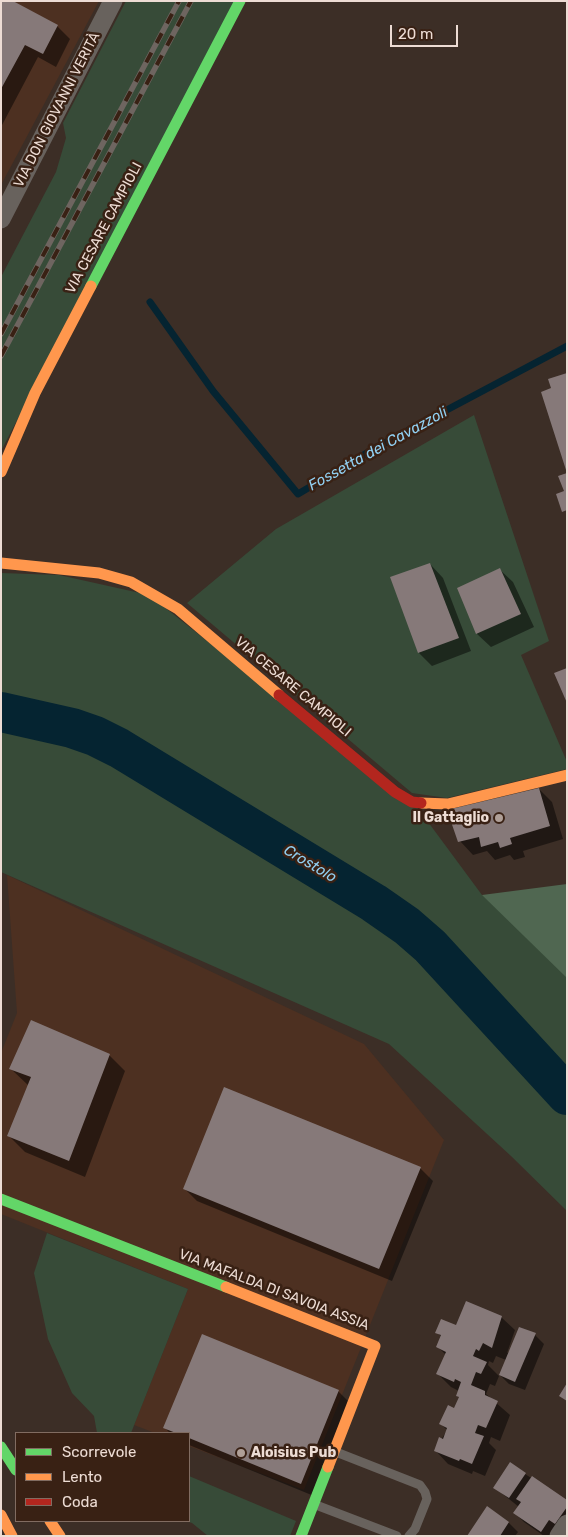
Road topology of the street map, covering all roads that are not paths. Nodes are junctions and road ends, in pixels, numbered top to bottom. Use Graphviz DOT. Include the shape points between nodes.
graph roads {
  1 [pos="113,1"];
  2 [pos="240,1"];
  3 [pos="1,219"];
  4 [pos="1,472"];
  5 [pos="1,563"];
  6 [pos="567,774"];
  7 [pos="1,1200"];
  8 [pos="1,1448"];
  9 [pos="334,1451"];
  10 [pos="15,1469"];
  11 [pos="313,1504"];
  12 [pos="1,1515"];
  13 [pos="51,1522"];
  14 [pos="567,1524"];
  15 [pos="12,1536"];
  16 [pos="60,1536"];
  17 [pos="301,1536"];
  18 [pos="397,1536"];
  19 [pos="409,1536"];
  20 [pos="559,1536"];
  1 -- 3 [label="street, VIA DON GIOVANNI VERITÀ"];
  2 -- 4 [label="main road, VIA CESARE CAMPIOLI" via="35,393"];
  5 -- 6 [label="main road, VIA CESARE CAMPIOLI" via="99,573 157,594 407,800 427,805 448,804"];
  7 -- 9 [label="main road, VIA MAFALDA DI SAVOIA ASSIA" via="374,1346"];
  8 -- 10 [label="main road"];
  9 -- 11 [label="main road, VIA MAFALDA DI SAVOIA ASSIA"];
  9 -- 19 [label="lane" via="420,1485 426,1492 426,1499 415,1529"];
  11 -- 17 [label="main road, VIA MAFALDA DI SAVOIA ASSIA"];
  11 -- 18 [label="lane"];
  12 -- 15 [label="main road"];
  13 -- 16 [label="main road"];
  14 -- 20 [label="street"];
}
